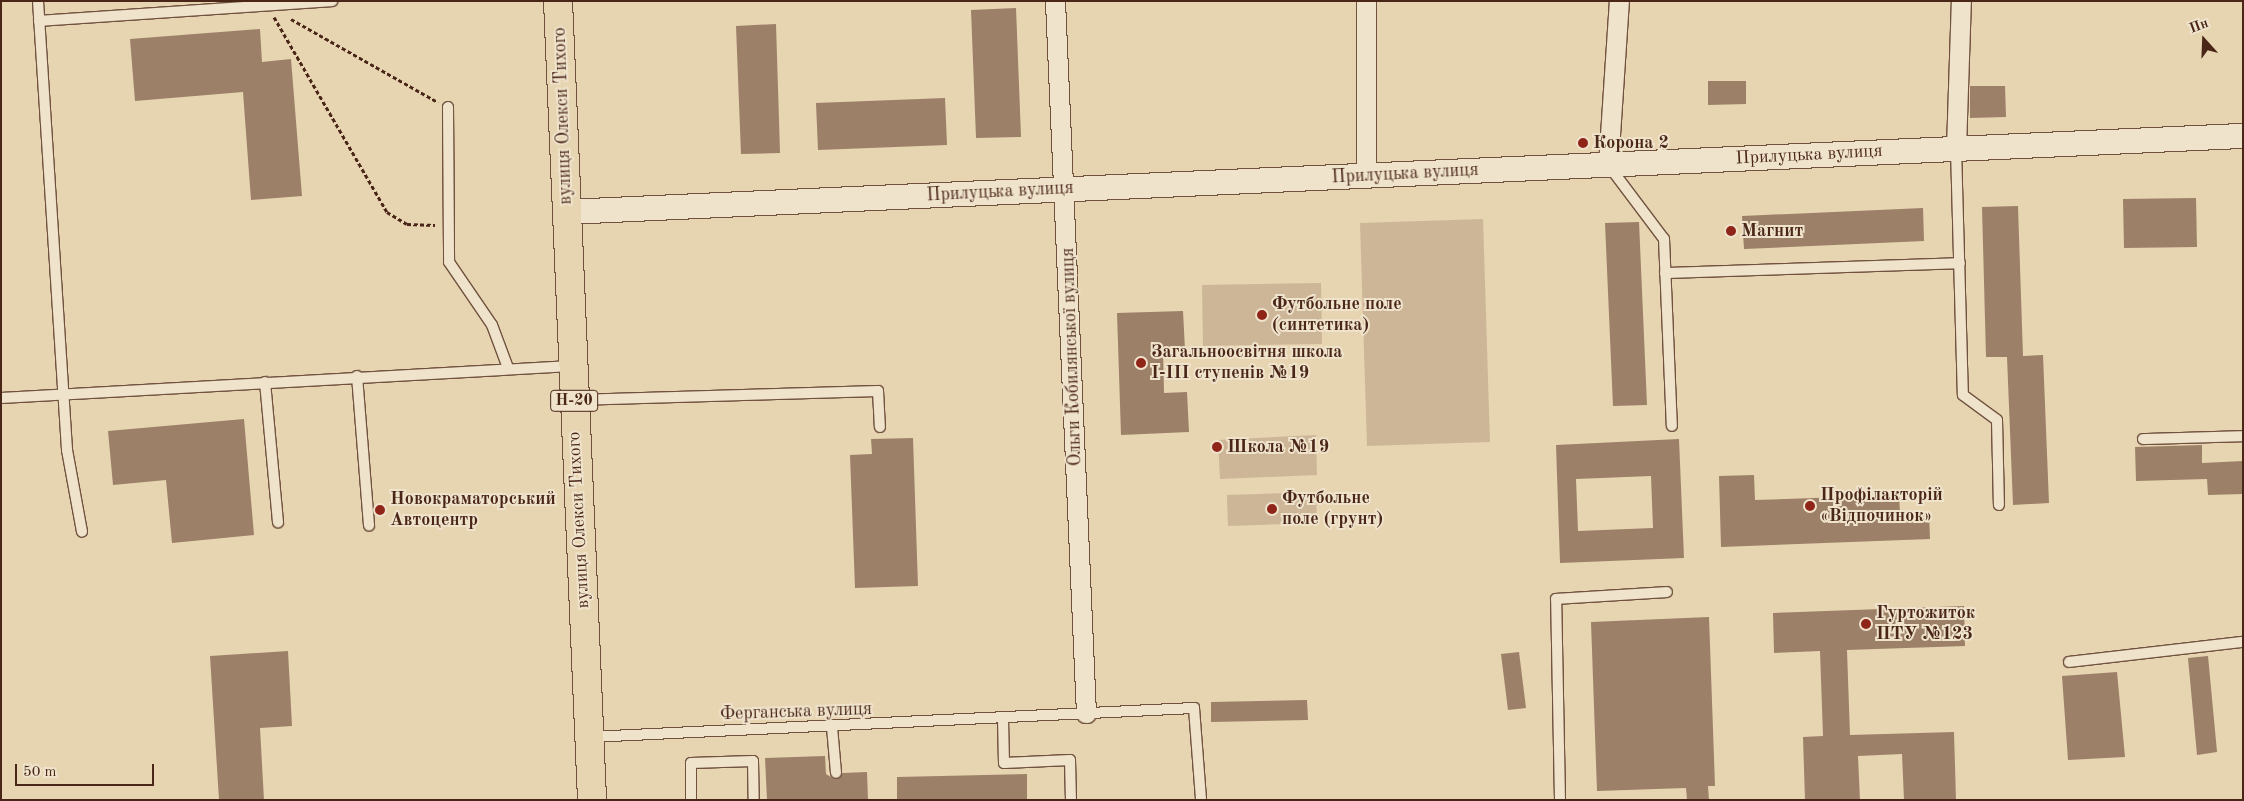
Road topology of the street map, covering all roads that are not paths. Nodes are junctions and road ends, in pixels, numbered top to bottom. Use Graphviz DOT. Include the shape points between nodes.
graph roads {
  1 [pos="38,1"];
  2 [pos="332,1"];
  3 [pos="558,1"];
  4 [pos="1055,1"];
  5 [pos="1366,1"];
  6 [pos="1619,1"];
  7 [pos="1961,1"];
  8 [pos="265,4"];
  9 [pos="178,6"];
  10 [pos="39,21"];
  11 [pos="448,107"];
  12 [pos="2243,136"];
  13 [pos="1956,148"];
  14 [pos="1608,165"];
  15 [pos="1366,176"];
  16 [pos="1065,189"];
  17 [pos="567,212"];
  18 [pos="1960,263"];
  19 [pos="1665,273"];
  20 [pos="572,366"];
  21 [pos="508,368"];
  22 [pos="357,376"];
  23 [pos="265,382"];
  24 [pos="62,393"];
  25 [pos="1,398"];
  26 [pos="574,400"];
  27 [pos="1672,426"];
  28 [pos="880,427"];
  29 [pos="2243,436"];
  30 [pos="2143,439"];
  31 [pos="1999,505"];
  32 [pos="278,522"];
  33 [pos="369,526"];
  34 [pos="82,532"];
  35 [pos="1667,592"];
  36 [pos="2243,642"];
  37 [pos="2070,662"];
  38 [pos="1086,713"];
  39 [pos="1003,719"];
  40 [pos="832,727"];
  41 [pos="590,737"];
  42 [pos="836,773"];
  43 [pos="592,800"];
  44 [pos="691,800"];
  45 [pos="754,800"];
  46 [pos="1072,800"];
  47 [pos="1201,800"];
  48 [pos="1560,800"];
  1 -- 10 [label="lane"];
  2 -- 8 [label="lane"];
  3 -- 17 [label="main road, вулиця Олекси Тихого / Н-20"];
  4 -- 16 [label="street, Ольги Кобилянської вулиця"];
  5 -- 15 [label="street"];
  6 -- 14 [label="street"];
  7 -- 13 [label="street"];
  8 -- 9 [label="lane"];
  9 -- 10 [label="lane"];
  10 -- 24 [label="lane"];
  11 -- 21 [label="lane" via="450,262 492,325"];
  12 -- 13 [label="street, Прилуцька вулиця"];
  13 -- 14 [label="street, Прилуцька вулиця"];
  13 -- 18 [label="lane"];
  14 -- 15 [label="street, Прилуцька вулиця"];
  14 -- 19 [label="lane" via="1664,239"];
  15 -- 16 [label="street, Прилуцька вулиця"];
  16 -- 17 [label="street, Прилуцька вулиця"];
  16 -- 38 [label="street, Ольги Кобилянської вулиця"];
  17 -- 20 [label="main road, вулиця Олекси Тихого / Н-20"];
  18 -- 19 [label="lane"];
  18 -- 31 [label="lane" via="1963,395 1997,420"];
  19 -- 27 [label="lane"];
  20 -- 21 [label="lane"];
  20 -- 26 [label="main road, вулиця Олекси Тихого / Н-20"];
  21 -- 22 [label="lane"];
  22 -- 23 [label="lane"];
  22 -- 33 [label="lane"];
  23 -- 24 [label="lane"];
  23 -- 32 [label="lane"];
  24 -- 25 [label="lane"];
  24 -- 34 [label="lane" via="67,450"];
  26 -- 28 [label="lane" via="878,391"];
  26 -- 41 [label="main road, вулиця Олекси Тихого / Н-20"];
  29 -- 30 [label="lane"];
  35 -- 48 [label="lane" via="1556,599"];
  36 -- 37 [label="lane"];
  38 -- 39 [label="lane, Ферганська вулиця"];
  38 -- 47 [label="lane, Ферганська вулиця" via="1194,708"];
  39 -- 40 [label="lane, Ферганська вулиця"];
  39 -- 46 [label="lane" via="1004,763 1070,760"];
  40 -- 41 [label="lane, Ферганська вулиця"];
  40 -- 42 [label="lane"];
  41 -- 43 [label="main road, вулиця Олекси Тихого / Н-20"];
  44 -- 45 [label="lane" via="691,763 753,761"];
}
